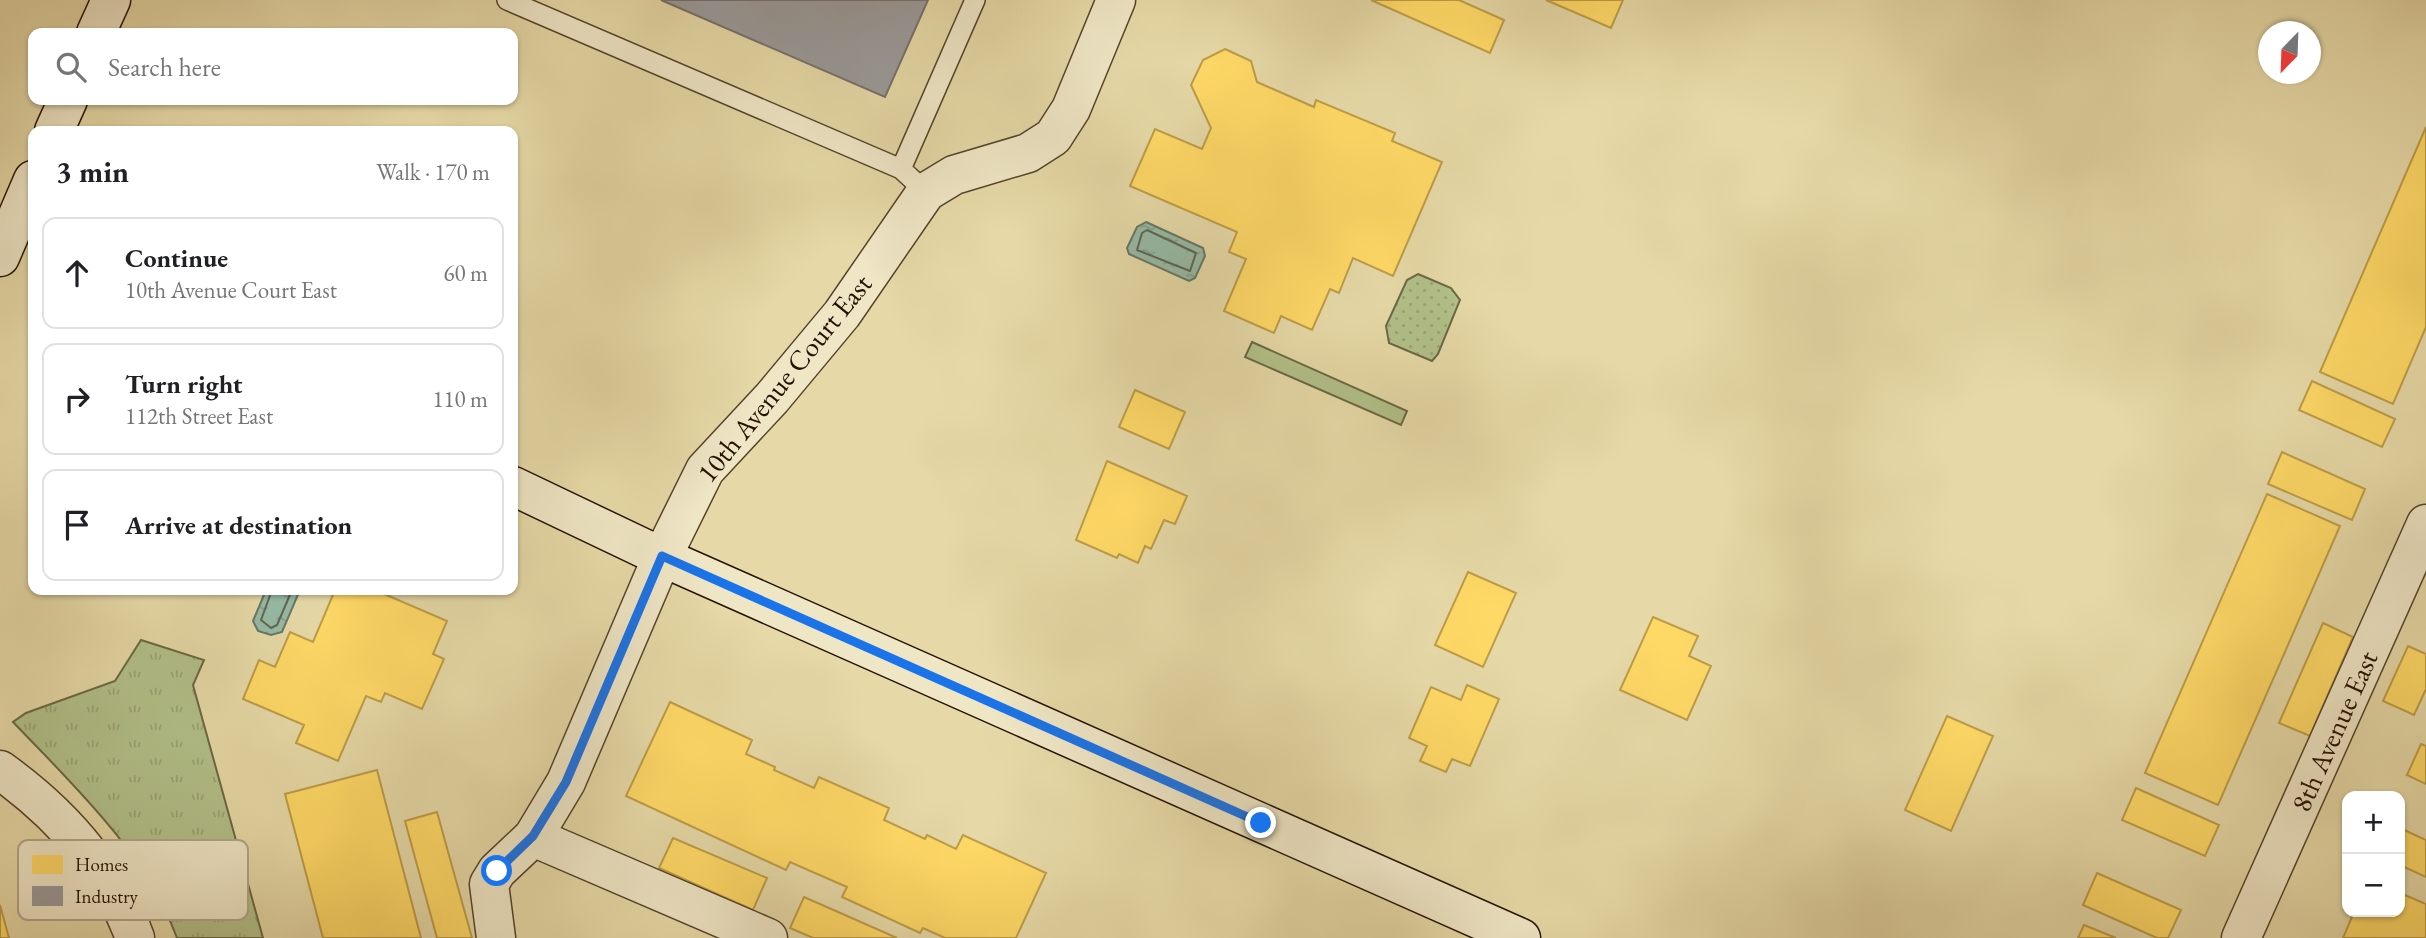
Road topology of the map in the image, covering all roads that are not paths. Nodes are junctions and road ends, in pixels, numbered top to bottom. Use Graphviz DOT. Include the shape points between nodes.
graph roads {
  1 [pos="111,0"];
  2 [pos="507,0"];
  3 [pos="975,0"];
  4 [pos="1116,0"];
  5 [pos="98,28"];
  6 [pos="66,105"];
  7 [pos="56,126"];
  8 [pos="914,180"];
  9 [pos="28,195"];
  10 [pos="10,251"];
  11 [pos="518,488"];
  12 [pos="2426,524"];
  13 [pos="662,556"];
  14 [pos="0,770"];
  15 [pos="533,836"];
  16 [pos="78,840"];
  17 [pos="126,920"];
  18 [pos="135,938"];
  19 [pos="496,938"];
  20 [pos="768,938"];
  21 [pos="1521,938"];
  22 [pos="2241,938"];
  1 -- 5 [label="street"];
  2 -- 8 [label="lane"];
  3 -- 8 [label="lane"];
  4 -- 8 [label="street, 10th Avenue Court East" via="1071,108 1053,137 1028,153"];
  6 -- 7 [label="street"];
  8 -- 13 [label="street, 10th Avenue Court East" via="842,314 705,470"];
  9 -- 10 [label="street"];
  11 -- 13 [label="street"];
  12 -- 22 [label="street, 8th Avenue East"];
  13 -- 15 [label="street, 10th Avenue Court East" via="566,782"];
  13 -- 21 [label="street"];
  14 -- 16 [label="street" via="32,793"];
  15 -- 19 [label="street, 10th Avenue Court East" via="489,884"];
  15 -- 20 [label="street"];
  17 -- 18 [label="street"];
}
